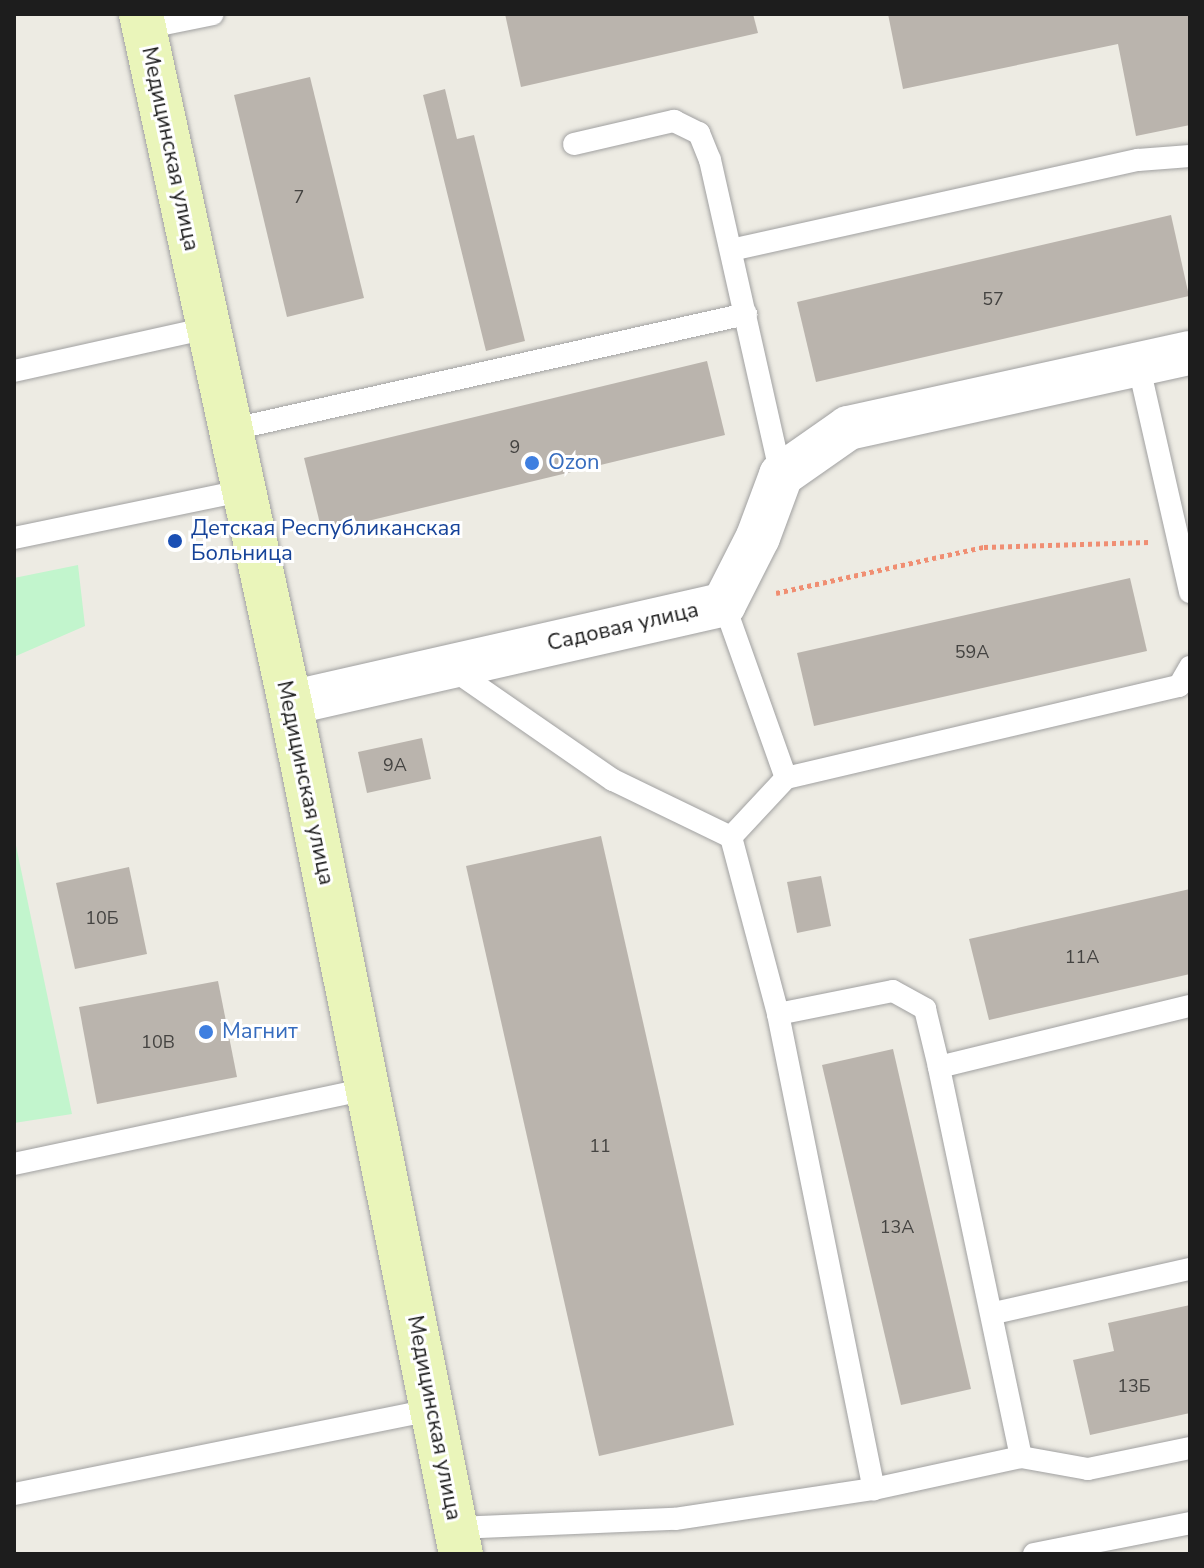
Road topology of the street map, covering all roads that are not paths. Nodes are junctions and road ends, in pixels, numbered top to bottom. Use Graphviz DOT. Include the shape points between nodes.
graph roads {
  1 [pos="213,14"];
  2 [pos="142,21"];
  3 [pos="574,144"];
  4 [pos="1190,156"];
  5 [pos="731,250"];
  6 [pos="746,314"];
  7 [pos="208,328"];
  8 [pos="1190,353"];
  9 [pos="1138,363"];
  10 [pos="14,371"];
  11 [pos="229,430"];
  12 [pos="781,475"];
  13 [pos="241,491"];
  14 [pos="14,538"];
  15 [pos="1190,592"];
  16 [pos="724,604"];
  17 [pos="449,667"];
  18 [pos="1190,667"];
  19 [pos="290,703"];
  20 [pos="786,778"];
  21 [pos="731,837"];
  22 [pos="1190,1006"];
  23 [pos="778,1014"];
  24 [pos="939,1067"];
  25 [pos="368,1089"];
  26 [pos="14,1164"];
  27 [pos="1190,1269"];
  28 [pos="994,1313"];
  29 [pos="432,1410"];
  30 [pos="1190,1448"];
  31 [pos="1021,1457"];
  32 [pos="874,1489"];
  33 [pos="14,1494"];
  34 [pos="1190,1523"];
  35 [pos="459,1541"];
  36 [pos="1034,1554"];
  1 -- 2 [label="lane"];
  2 -- 7 [label="main road, Медицинская улица"];
  3 -- 5 [label="lane" via="674,121 699,133"];
  4 -- 5 [label="lane" via="1138,160"];
  5 -- 6 [label="lane"];
  6 -- 11 [label="lane"];
  6 -- 12 [label="lane"];
  7 -- 10 [label="lane"];
  7 -- 11 [label="main road, Медицинская улица"];
  8 -- 9 [label="street"];
  9 -- 12 [label="street" via="848,428"];
  9 -- 15 [label="lane"];
  11 -- 13 [label="main road, Медицинская улица"];
  12 -- 16 [label="street, Садовая улица" via="758,537"];
  13 -- 14 [label="lane"];
  13 -- 19 [label="main road, Медицинская улица"];
  16 -- 17 [label="street, Садовая улица"];
  16 -- 20 [label="lane"];
  17 -- 19 [label="street, Садовая улица"];
  17 -- 21 [label="lane" via="613,780"];
  18 -- 20 [label="lane" via="1179,686"];
  19 -- 25 [label="main road, Медицинская улица"];
  20 -- 21 [label="lane"];
  21 -- 23 [label="lane"];
  22 -- 24 [label="lane"];
  23 -- 24 [label="lane" via="893,991 925,1009"];
  23 -- 32 [label="lane"];
  24 -- 28 [label="lane"];
  25 -- 26 [label="lane"];
  25 -- 29 [label="main road, Медицинская улица"];
  27 -- 28 [label="lane"];
  28 -- 31 [label="lane"];
  29 -- 33 [label="lane"];
  29 -- 35 [label="main road, Медицинская улица"];
  30 -- 31 [label="lane" via="1088,1469"];
  31 -- 32 [label="lane"];
  32 -- 35 [label="lane" via="675,1519"];
  34 -- 36 [label="lane"];
}
